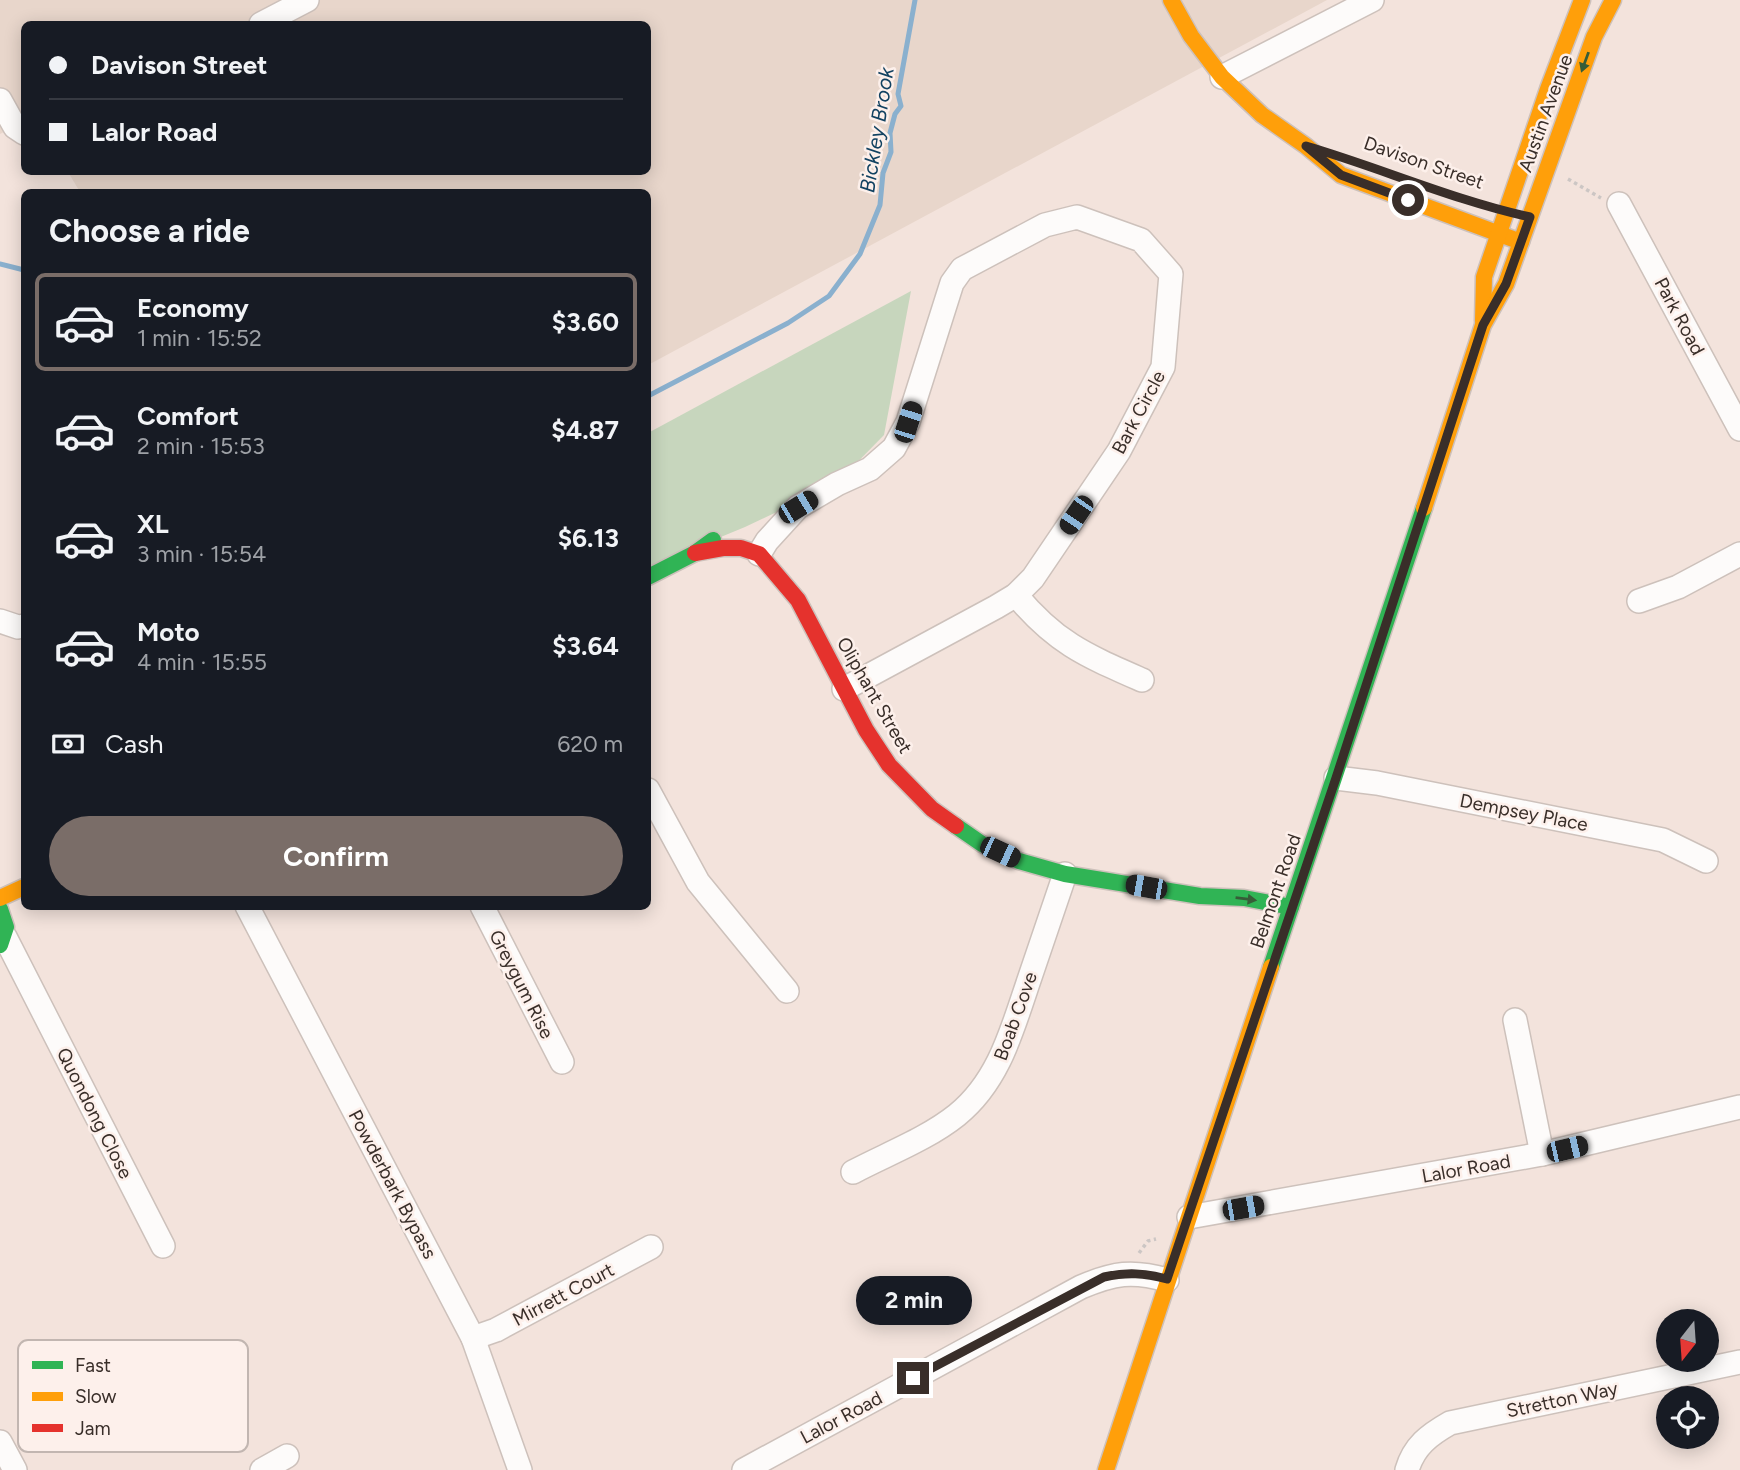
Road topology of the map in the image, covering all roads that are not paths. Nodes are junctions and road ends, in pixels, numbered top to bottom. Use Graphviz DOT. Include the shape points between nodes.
graph roads {
  1 [pos="306,0"];
  2 [pos="1171,0"];
  3 [pos="1372,0"];
  4 [pos="1582,0"];
  5 [pos="1613,0"];
  6 [pos="267,21"];
  7 [pos="1222,77"];
  8 [pos="0,100"];
  9 [pos="21,132"];
  10 [pos="1306,146"];
  11 [pos="1350,159"];
  12 [pos="1619,204"];
  13 [pos="1499,210"];
  14 [pos="1530,217"];
  15 [pos="1498,234"];
  16 [pos="1521,243"];
  17 [pos="1483,325"];
  18 [pos="1740,429"];
  19 [pos="769,550"];
  20 [pos="1740,554"];
  21 [pos="791,568"];
  22 [pos="651,575"];
  23 [pos="1016,595"];
  24 [pos="798,600"];
  25 [pos="1639,601"];
  26 [pos="0,621"];
  27 [pos="21,626"];
  28 [pos="1142,680"];
  29 [pos="844,689"];
  30 [pos="1336,778"];
  31 [pos="651,796"];
  32 [pos="1706,861"];
  33 [pos="1065,874"];
  34 [pos="21,888"];
  35 [pos="1200,896"];
  36 [pos="0,898"];
  37 [pos="1292,907"];
  38 [pos="0,909"];
  39 [pos="249,910"];
  40 [pos="484,910"];
  41 [pos="18,914"];
  42 [pos="1236,915"];
  43 [pos="3,943"];
  44 [pos="787,991"];
  45 [pos="1515,1020"];
  46 [pos="562,1062"];
  47 [pos="1740,1107"];
  48 [pos="1542,1154"];
  49 [pos="853,1172"];
  50 [pos="1189,1217"];
  51 [pos="163,1246"];
  52 [pos="651,1248"];
  53 [pos="1167,1279"];
  54 [pos="473,1338"];
  55 [pos="1740,1362"];
  56 [pos="0,1441"];
  57 [pos="286,1456"];
  58 [pos="15,1470"];
  59 [pos="262,1470"];
  60 [pos="520,1470"];
  61 [pos="744,1470"];
  62 [pos="1106,1470"];
  63 [pos="1407,1470"];
  1 -- 6 [label="street"];
  2 -- 7 [label="main road, Davison Street"];
  3 -- 7 [label="street"];
  4 -- 13 [label="main road, Austin Avenue"];
  5 -- 14 [label="main road, Austin Avenue, one-way" via="1594,37"];
  7 -- 10 [label="main road, Davison Street" via="1262,115"];
  8 -- 9 [label="street"];
  10 -- 11 [label="main road, Davison Street"];
  10 -- 15 [label="main road, Davison Street" via="1341,175"];
  12 -- 18 [label="street, Park Road"];
  13 -- 14 [label="main road"];
  13 -- 15 [label="main road, Austin Avenue"];
  14 -- 16 [label="main road, Austin Avenue"];
  15 -- 16 [label="main road, Davison Street"];
  15 -- 17 [label="main road, Belmont Road" via="1484,277"];
  16 -- 17 [label="main road, Belmont Road" via="1506,284"];
  17 -- 30 [label="main road, Belmont Road"];
  19 -- 22 [label="main road" via="738,532 720,534"];
  19 -- 23 [label="street, Bark Circle" via="798,507 870,469 894,448 908,422 952,284 962,269 1045,225 1077,217 1141,240 1171,274 1163,366 1119,451 1033,578"];
  19 -- 24 [label="main road, Oliphant Street"];
  20 -- 25 [label="street" via="1678,587"];
  21 -- 24 [label="main road, Oliphant Street"];
  23 -- 28 [label="street" via="1042,625 1070,647"];
  23 -- 29 [label="street, Bark Circle"];
  24 -- 29 [label="main road, Oliphant Street"];
  26 -- 27 [label="street"];
  29 -- 33 [label="main road, Oliphant Street" via="889,765 932,809 982,844"];
  30 -- 32 [label="street, Dempsey Place" via="1663,840"];
  30 -- 37 [label="main road, Belmont Road"];
  31 -- 44 [label="street" via="698,882"];
  33 -- 35 [label="main road, Oliphant Street"];
  33 -- 49 [label="street, Boab Cove" via="1008,1044 979,1094 939,1127"];
  34 -- 36 [label="main road"];
  35 -- 37 [label="main road, Oliphant Street, one-way"];
  35 -- 42 [label="main road, Oliphant Street"];
  37 -- 50 [label="main road, Belmont Road" via="1278,932"];
  38 -- 43 [label="main road" via="5,918"];
  39 -- 54 [label="street, Powderbark Bypass"];
  40 -- 46 [label="street, Greygum Rise"];
  41 -- 43 [label="main road"];
  43 -- 51 [label="street, Quondong Close" via="28,981"];
  45 -- 48 [label="street"];
  47 -- 48 [label="street, Lalor Road"];
  48 -- 50 [label="street, Lalor Road"];
  50 -- 53 [label="main road, Belmont Road"];
  52 -- 54 [label="street, Mirrett Court"];
  53 -- 61 [label="street, Lalor Road" via="1124,1273 1093,1282"];
  53 -- 62 [label="main road, Belmont Road"];
  54 -- 60 [label="street, Powderbark Bypass"];
  55 -- 63 [label="street, Stretton Way" via="1450,1423 1426,1437"];
  56 -- 58 [label="street"];
  57 -- 59 [label="street"];
}
